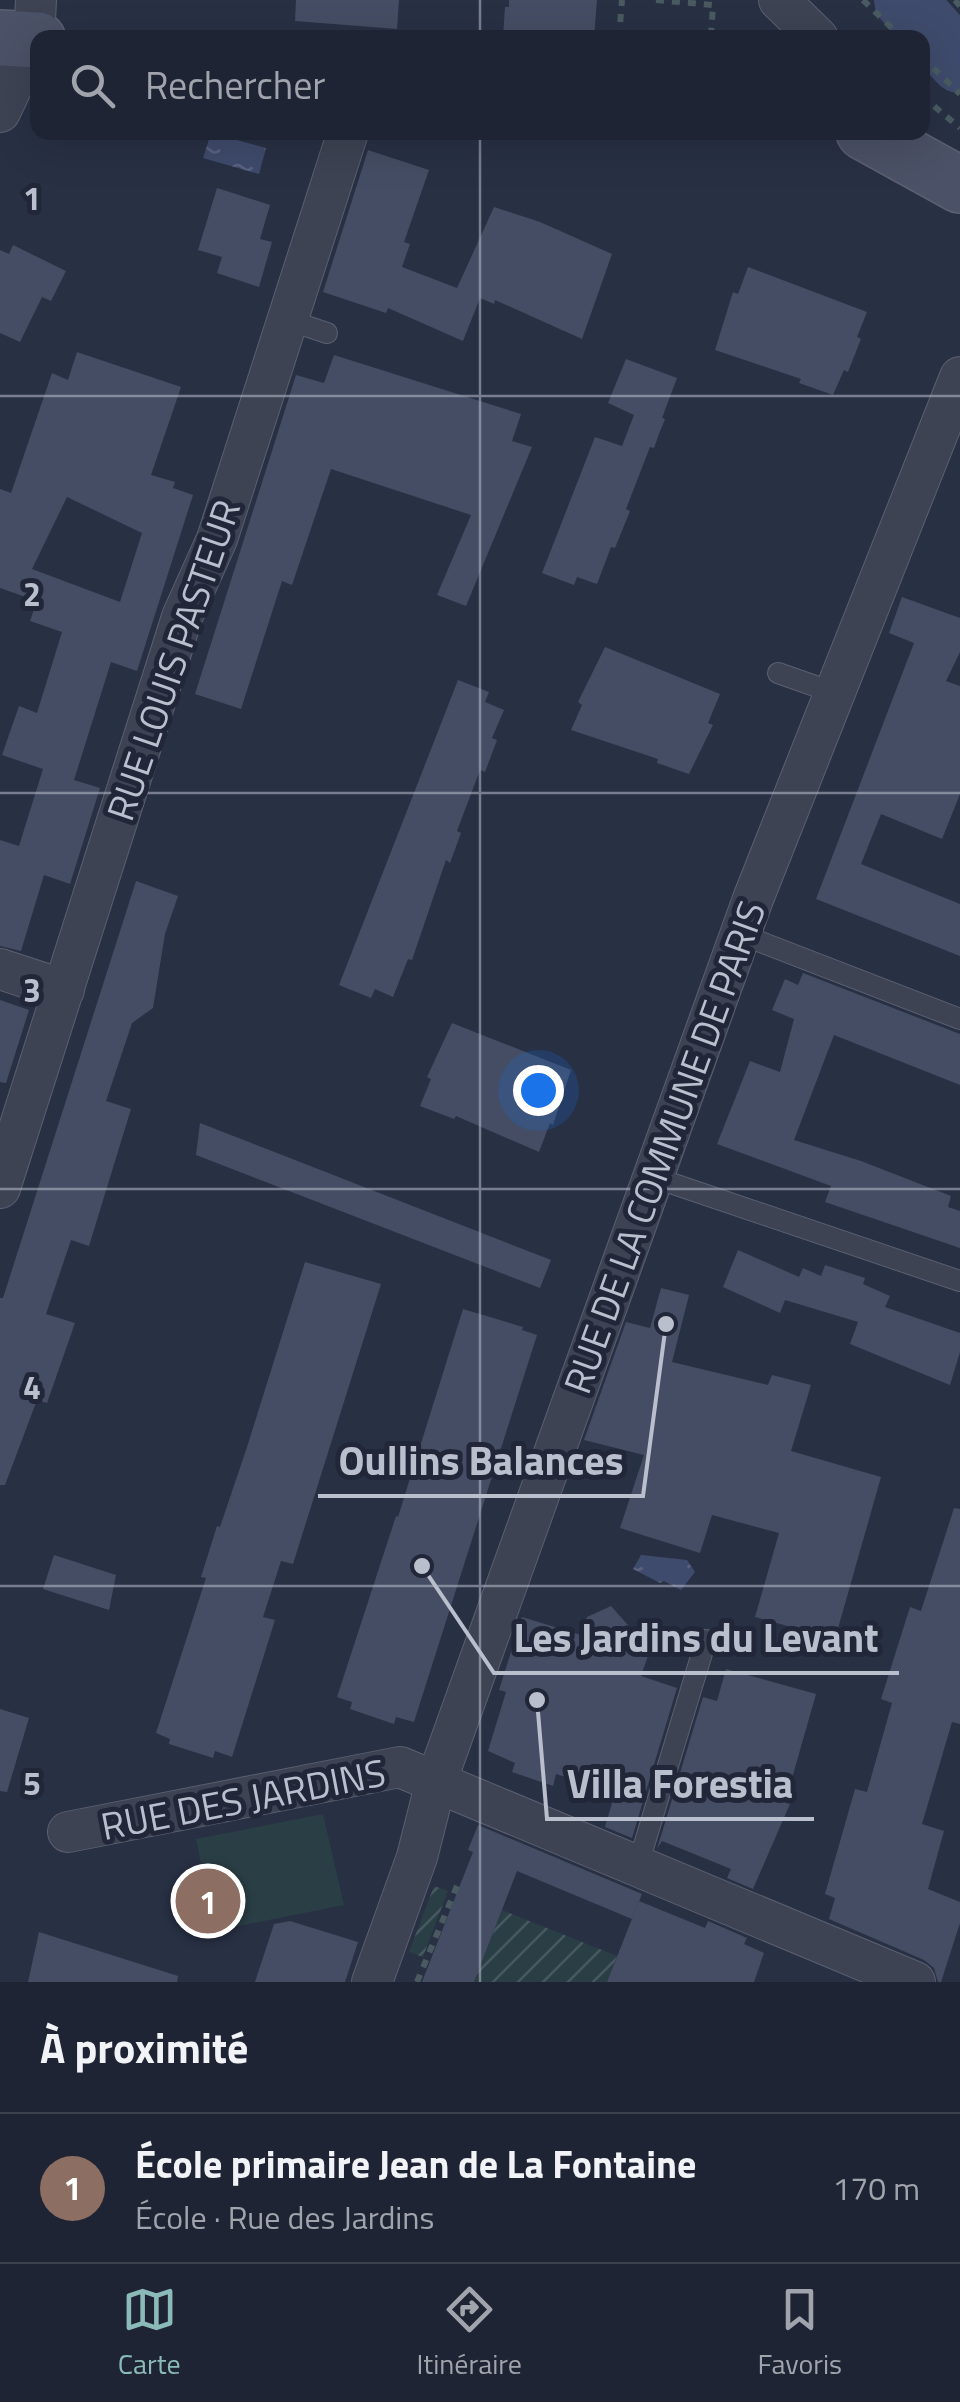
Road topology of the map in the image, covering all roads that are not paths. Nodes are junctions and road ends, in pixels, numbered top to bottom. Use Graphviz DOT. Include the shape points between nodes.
graph roads {
  1 [pos="779,0"];
  2 [pos="27,29"];
  3 [pos="810,30"];
  4 [pos="0,112"];
  5 [pos="345,140"];
  6 [pos="879,140"];
  7 [pos="960,186"];
  8 [pos="288,320"];
  9 [pos="328,333"];
  10 [pos="960,377"];
  11 [pos="778,673"];
  12 [pos="835,693"];
  13 [pos="740,934"];
  14 [pos="0,969"];
  15 [pos="64,990"];
  16 [pos="960,1019"];
  17 [pos="653,1177"];
  18 [pos="0,1188"];
  19 [pos="960,1281"];
  20 [pos="706,1640"];
  21 [pos="436,1782"];
  22 [pos="68,1832"];
  23 [pos="638,1866"];
  24 [pos="372,1982"];
  25 [pos="915,1982"];
  1 -- 3 [label="street"];
  2 -- 4 [label="street"];
  5 -- 8 [label="street, RUE LOUIS PASTEUR"];
  6 -- 7 [label="main road"];
  8 -- 9 [label="lane"];
  8 -- 15 [label="street, RUE LOUIS PASTEUR" via="217,539 182,618"];
  10 -- 12 [label="street, RUE DE LA COMMUNE DE PARIS"];
  11 -- 12 [label="lane"];
  12 -- 13 [label="street, RUE DE LA COMMUNE DE PARIS"];
  13 -- 16 [label="lane"];
  13 -- 17 [label="street, RUE DE LA COMMUNE DE PARIS"];
  14 -- 15 [label="street"];
  15 -- 18 [label="street, RUE LOUIS PASTEUR"];
  17 -- 19 [label="lane"];
  17 -- 21 [label="street, RUE DE LA COMMUNE DE PARIS"];
  20 -- 23 [label="lane"];
  21 -- 22 [label="street, RUE DES JARDINS" via="400,1767"];
  21 -- 23 [label="street, RUE DES JARDINS"];
  21 -- 24 [label="street, RUE DE LA COMMUNE DE PARIS"];
  23 -- 25 [label="street, RUE DES JARDINS"];
}
